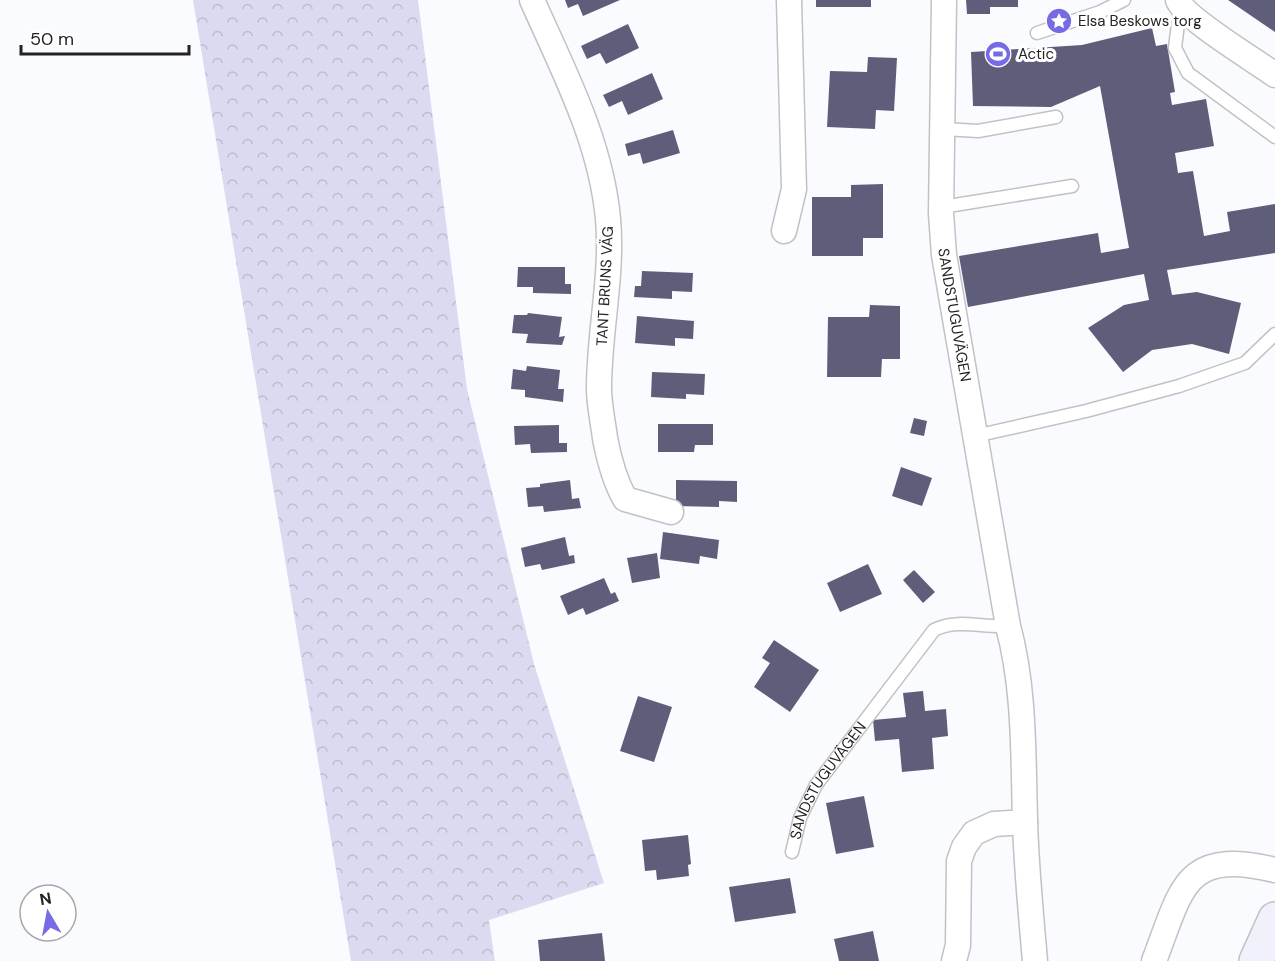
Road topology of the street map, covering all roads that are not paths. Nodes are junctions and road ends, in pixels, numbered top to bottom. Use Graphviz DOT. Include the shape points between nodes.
graph roads {
  1 [pos="532,0"];
  2 [pos="789,0"];
  3 [pos="944,0"];
  4 [pos="1124,0"];
  5 [pos="1179,3"];
  6 [pos="1037,33"];
  7 [pos="1275,75"];
  8 [pos="1056,117"];
  9 [pos="944,129"];
  10 [pos="1275,136"];
  11 [pos="1072,186"];
  12 [pos="942,207"];
  13 [pos="784,231"];
  14 [pos="1275,334"];
  15 [pos="975,436"];
  16 [pos="671,512"];
  17 [pos="1008,626"];
  18 [pos="1025,822"];
  19 [pos="792,852"];
  20 [pos="1275,870"];
  21 [pos="1275,919"];
  22 [pos="954,961"];
  23 [pos="1035,961"];
  24 [pos="1154,961"];
  25 [pos="1256,961"];
  1 -- 16 [label="street, TANT BRUNS VÄG" via="584,118 604,192 609,256 599,389 616,483 624,499"];
  2 -- 13 [label="street" via="794,189"];
  3 -- 9 [label="street, SANDSTUGUVÄGEN"];
  4 -- 6 [label="lane"];
  5 -- 7 [label="street"];
  5 -- 10 [label="lane" via="1175,48 1188,73"];
  8 -- 9 [label="lane" via="978,131"];
  9 -- 12 [label="street, SANDSTUGUVÄGEN"];
  11 -- 12 [label="lane"];
  12 -- 15 [label="street, SANDSTUGUVÄGEN" via="944,255"];
  14 -- 15 [label="lane" via="1245,363 1179,386"];
  15 -- 17 [label="street, SANDSTUGUVÄGEN"];
  17 -- 18 [label="street, SANDSTUGUVÄGEN" via="1021,708"];
  17 -- 19 [label="lane, SANDSTUGUVÄGEN" via="965,623 934,630 816,785 800,818"];
  18 -- 22 [label="street" via="994,824 974,833 964,847 959,861 958,945"];
  18 -- 23 [label="street, SANDSTUGUVÄGEN"];
  20 -- 24 [label="street" via="1235,863 1201,871 1180,893"];
  21 -- 25 [label="main road"];
}
